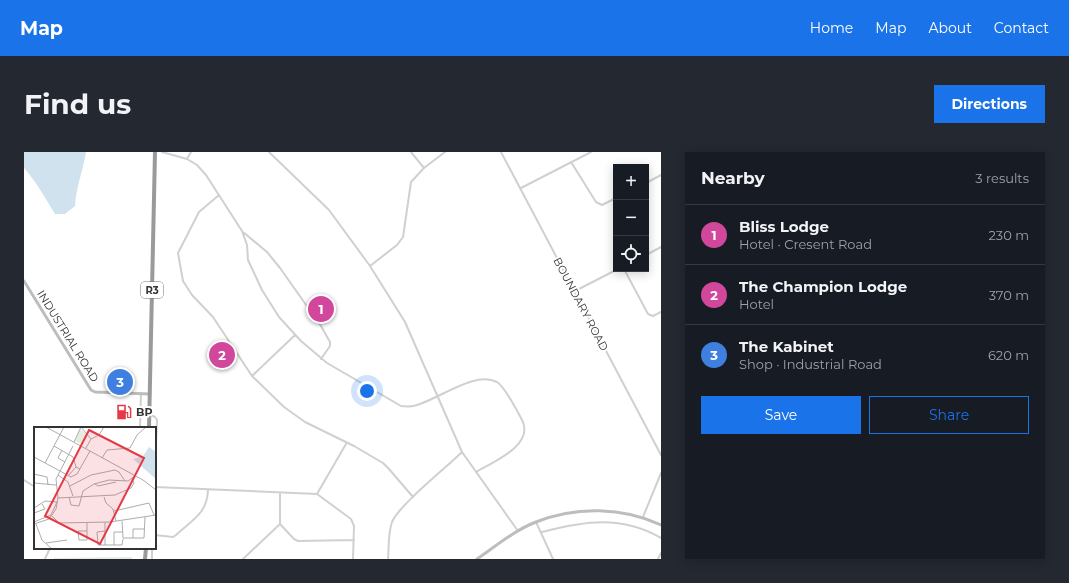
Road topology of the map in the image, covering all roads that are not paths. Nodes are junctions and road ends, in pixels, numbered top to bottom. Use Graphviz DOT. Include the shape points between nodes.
graph roads {
  1 [pos="155,152"];
  2 [pos="162,152"];
  3 [pos="191,152"];
  4 [pos="269,152"];
  5 [pos="411,152"];
  6 [pos="445,152"];
  7 [pos="501,152"];
  8 [pos="591,152"];
  9 [pos="187,159"];
  10 [pos="571,162"];
  11 [pos="424,168"];
  12 [pos="661,175"];
  13 [pos="649,181"];
  14 [pos="520,188"];
  15 [pos="219,195"];
  16 [pos="613,200"];
  17 [pos="242,231"];
  18 [pos="661,247"];
  19 [pos="649,253"];
  20 [pos="370,266"];
  21 [pos="613,272"];
  22 [pos="626,272"];
  23 [pos="24,281"];
  24 [pos="575,291"];
  25 [pos="661,312"];
  26 [pos="296,335"];
  27 [pos="321,359"];
  28 [pos="252,376"];
  29 [pos="140,394"];
  30 [pos="150,394"];
  31 [pos="437,396"];
  32 [pos="150,414"];
  33 [pos="140,427"];
  34 [pos="149,427"];
  35 [pos="156,444"];
  36 [pos="346,444"];
  37 [pos="462,452"];
  38 [pos="661,455"];
  39 [pos="476,472"];
  40 [pos="661,473"];
  41 [pos="24,480"];
  42 [pos="34,486"];
  43 [pos="156,487"];
  44 [pos="208,490"];
  45 [pos="280,493"];
  46 [pos="317,494"];
  47 [pos="413,498"];
  48 [pos="643,517"];
  49 [pos="536,522"];
  50 [pos="280,524"];
  51 [pos="661,525"];
  52 [pos="518,531"];
  53 [pos="542,532"];
  54 [pos="156,535"];
  55 [pos="661,538"];
  56 [pos="354,540"];
  57 [pos="50,549"];
  58 [pos="146,549"];
  59 [pos="661,552"];
  60 [pos="45,559"];
  61 [pos="145,559"];
  62 [pos="243,559"];
  63 [pos="352,559"];
  64 [pos="388,559"];
  65 [pos="477,559"];
  66 [pos="553,559"];
  67 [pos="658,559"];
  1 -- 30 [label="highway, R3"];
  2 -- 9 [label="street"];
  3 -- 9 [label="street"];
  4 -- 20 [label="street" via="329,210"];
  5 -- 11 [label="street"];
  6 -- 11 [label="street"];
  7 -- 14 [label="street, BOUNDARY ROAD"];
  8 -- 10 [label="street"];
  9 -- 15 [label="street" via="197,165"];
  10 -- 14 [label="street"];
  10 -- 16 [label="street" via="596,202 602,205"];
  11 -- 20 [label="street" via="411,182 403,237 397,245"];
  12 -- 13 [label="street"];
  14 -- 24 [label="street, BOUNDARY ROAD"];
  15 -- 17 [label="street"];
  15 -- 28 [label="street" via="199,212 183,242 178,253 181,273 192,295 213,317"];
  17 -- 26 [label="street" via="248,260 262,290 279,317"];
  17 -- 27 [label="street" via="267,252 321,326 330,346"];
  18 -- 19 [label="street"];
  20 -- 31 [label="street" via="405,322"];
  21 -- 24 [label="street"];
  22 -- 25 [label="street" via="650,316"];
  23 -- 29 [label="street, INDUSTRIAL ROAD" via="91,390"];
  24 -- 38 [label="street, BOUNDARY ROAD"];
  26 -- 27 [label="street"];
  26 -- 28 [label="street"];
  27 -- 31 [label="street" via="401,406 413,406"];
  28 -- 36 [label="street" via="291,413"];
  29 -- 30 [label="street, INDUSTRIAL ROAD"];
  29 -- 33 [label="street"];
  30 -- 32 [label="highway, R3"];
  31 -- 37 [label="street"];
  31 -- 39 [label="street" via="477,380 497,382 523,422 524,432 520,444"];
  32 -- 34 [label="highway, R3"];
  32 -- 35 [label="street" via="157,420"];
  36 -- 46 [label="street"];
  36 -- 47 [label="street" via="383,463"];
  37 -- 39 [label="street"];
  37 -- 47 [label="street"];
  39 -- 52 [label="street"];
  40 -- 48 [label="street"];
  41 -- 42 [label="street"];
  43 -- 44 [label="street"];
  44 -- 45 [label="street"];
  44 -- 54 [label="street" via="208,501 203,511 176,535"];
  45 -- 46 [label="street"];
  45 -- 50 [label="street"];
  46 -- 56 [label="street" via="351,519"];
  47 -- 64 [label="street" via="396,516 390,531"];
  48 -- 49 [label="street" via="613,511 588,511"];
  48 -- 51 [label="street"];
  49 -- 52 [label="street"];
  49 -- 53 [label="street"];
  50 -- 56 [label="street" via="298,541"];
  50 -- 62 [label="street"];
  52 -- 65 [label="street"];
  53 -- 55 [label="street" via="570,525 615,523 638,526"];
  53 -- 66 [label="street"];
  56 -- 63 [label="street"];
  57 -- 60 [label="street"];
  58 -- 61 [label="highway"];
  59 -- 67 [label="street"];
}
